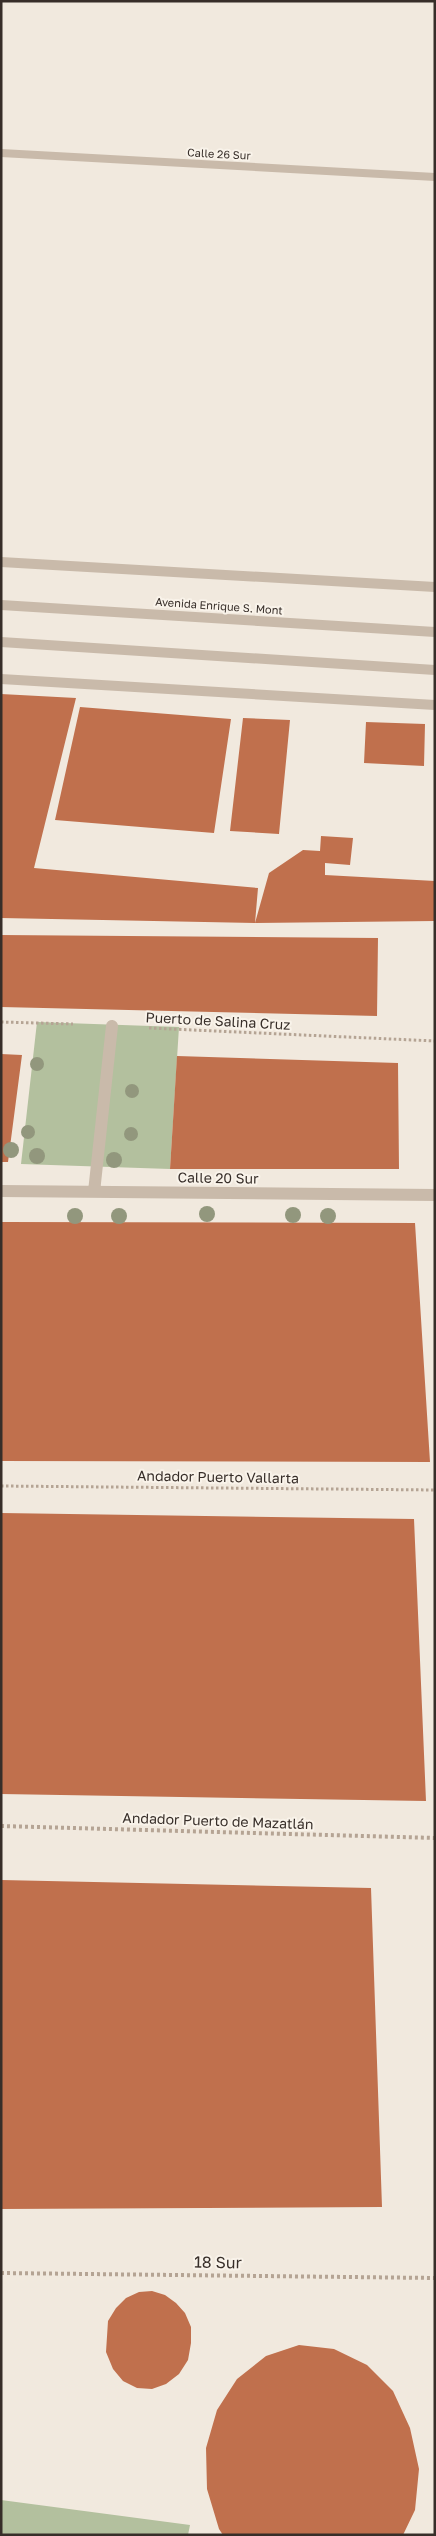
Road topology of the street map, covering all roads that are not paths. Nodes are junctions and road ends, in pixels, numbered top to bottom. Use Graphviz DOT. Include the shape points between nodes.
graph roads {
  1 [pos="1,153"];
  2 [pos="435,177"];
  3 [pos="1,562"];
  4 [pos="435,583"];
  5 [pos="435,588"];
  6 [pos="1,604"];
  7 [pos="435,632"];
  8 [pos="1,642"];
  9 [pos="435,670"];
  10 [pos="1,679"];
  11 [pos="435,705"];
  12 [pos="112,1026"];
  13 [pos="1,1191"];
  14 [pos="94,1192"];
  15 [pos="435,1195"];
  1 -- 2 [label="street, Calle 26 Sur"];
  3 -- 5 [label="street"];
  4 -- 5 [label="street"];
  6 -- 7 [label="street, Avenida Enrique S. Mont"];
  8 -- 9 [label="street"];
  10 -- 11 [label="street"];
  12 -- 14 [label="street"];
  13 -- 14 [label="street, Calle 20 Sur"];
  14 -- 15 [label="street, Calle 20 Sur"];
}
